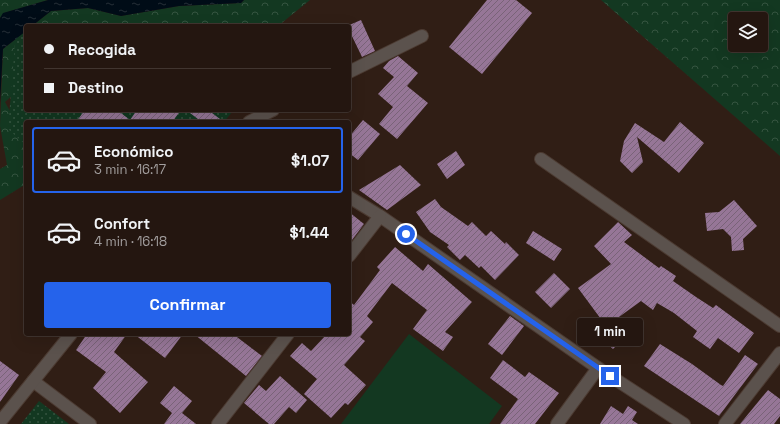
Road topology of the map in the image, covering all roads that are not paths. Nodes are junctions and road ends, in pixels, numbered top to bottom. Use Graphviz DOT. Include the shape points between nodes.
graph roads {
  1 [pos="422,36"];
  2 [pos="351,71"];
  3 [pos="269,112"];
  4 [pos="253,120"];
  5 [pos="541,159"];
  6 [pos="351,198"];
  7 [pos="380,216"];
  8 [pos="351,253"];
  9 [pos="780,326"];
  10 [pos="69,336"];
  11 [pos="286,336"];
  12 [pos="780,353"];
  13 [pos="598,368"];
  14 [pos="33,381"];
  15 [pos="0,422"];
  16 [pos="90,424"];
  17 [pos="218,424"];
  18 [pos="557,424"];
  19 [pos="684,424"];
  20 [pos="725,424"];
  1 -- 2 [label="street"];
  3 -- 4 [label="street"];
  5 -- 9 [label="street"];
  6 -- 7 [label="street"];
  7 -- 8 [label="street"];
  7 -- 13 [label="street"];
  10 -- 14 [label="street"];
  11 -- 17 [label="street"];
  12 -- 20 [label="street"];
  13 -- 18 [label="street"];
  13 -- 19 [label="street"];
  14 -- 15 [label="street"];
  14 -- 16 [label="street"];
}
